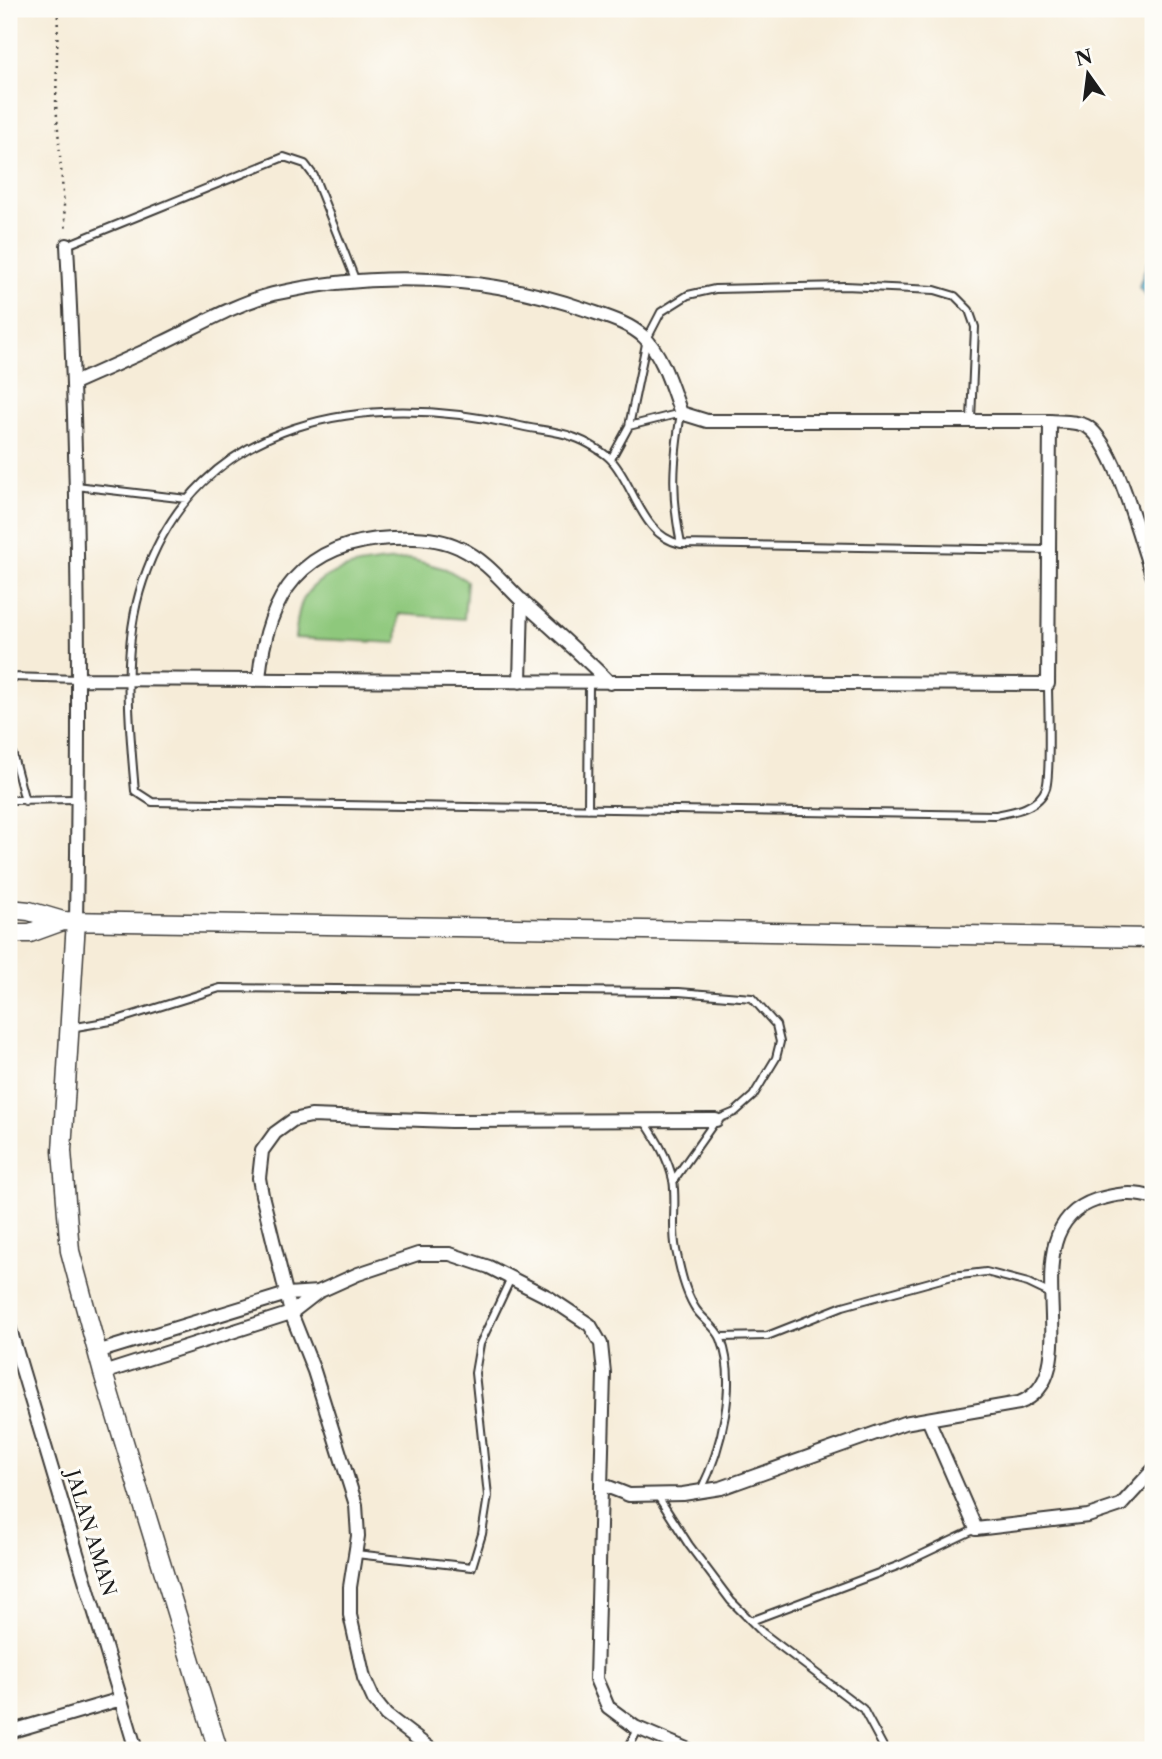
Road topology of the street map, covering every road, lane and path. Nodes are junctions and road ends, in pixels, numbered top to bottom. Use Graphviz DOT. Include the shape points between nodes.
graph roads {
  1 [pos="58,9"];
  2 [pos="67,246"];
  3 [pos="355,279"];
  4 [pos="647,339"];
  5 [pos="74,383"];
  6 [pos="681,413"];
  7 [pos="971,419"];
  8 [pos="1051,421"];
  9 [pos="629,426"];
  10 [pos="611,459"];
  11 [pos="76,486"];
  12 [pos="187,499"];
  13 [pos="681,544"];
  14 [pos="1048,550"];
  15 [pos="1153,577"];
  16 [pos="522,600"];
  17 [pos="9,677"];
  18 [pos="130,678"];
  19 [pos="258,678"];
  20 [pos="79,679"];
  21 [pos="520,682"];
  22 [pos="589,683"];
  23 [pos="610,683"];
  24 [pos="1048,684"];
  25 [pos="9,740"];
  26 [pos="79,799"];
  27 [pos="9,800"];
  28 [pos="26,800"];
  29 [pos="588,809"];
  30 [pos="9,909"];
  31 [pos="70,921"];
  32 [pos="9,933"];
  33 [pos="1153,938"];
  34 [pos="69,1028"];
  35 [pos="644,1119"];
  36 [pos="716,1120"];
  37 [pos="673,1181"];
  38 [pos="1153,1198"];
  39 [pos="511,1278"];
  40 [pos="318,1292"];
  41 [pos="287,1294"];
  42 [pos="1051,1294"];
  43 [pos="291,1313"];
  44 [pos="9,1326"];
  45 [pos="721,1337"];
  46 [pos="97,1352"];
  47 [pos="103,1373"];
  48 [pos="928,1419"];
  49 [pos="1153,1470"];
  50 [pos="601,1484"];
  51 [pos="701,1490"];
  52 [pos="656,1494"];
  53 [pos="976,1529"];
  54 [pos="356,1554"];
  55 [pos="751,1621"];
  56 [pos="121,1699"];
  57 [pos="639,1728"];
  58 [pos="9,1732"];
  59 [pos="136,1750"];
  60 [pos="218,1750"];
  61 [pos="432,1750"];
  62 [pos="627,1750"];
  63 [pos="689,1750"];
  64 [pos="885,1750"];
  1 -- 2 [label="path" via="56,104"];
  2 -- 3 [label="lane" via="284,157 305,164 314,176"];
  2 -- 5 [label="street"];
  3 -- 4 [label="street" via="405,278 550,296 615,319"];
  3 -- 5 [label="street" via="272,295 230,310"];
  4 -- 6 [label="street"];
  4 -- 7 [label="lane" via="661,312 688,295 715,289 845,286 935,290 955,296 969,310 975,327"];
  4 -- 9 [label="lane"];
  5 -- 11 [label="street"];
  6 -- 7 [label="street" via="707,421"];
  6 -- 9 [label="lane"];
  6 -- 13 [label="lane" via="672,465 673,506"];
  7 -- 8 [label="street"];
  8 -- 14 [label="street"];
  8 -- 15 [label="street" via="1086,425 1099,438 1117,471"];
  9 -- 10 [label="lane"];
  10 -- 12 [label="lane" via="573,437 499,421 407,410 360,412 259,439 221,464"];
  10 -- 13 [label="lane" via="658,534"];
  11 -- 12 [label="lane"];
  11 -- 20 [label="street"];
  12 -- 18 [label="lane" via="143,580 133,622"];
  13 -- 14 [label="lane"];
  14 -- 24 [label="street"];
  16 -- 19 [label="street" via="495,571 459,547 413,537 364,539 327,553 292,580 273,608 262,642"];
  16 -- 21 [label="street"];
  16 -- 23 [label="street"];
  17 -- 20 [label="lane"];
  18 -- 19 [label="street"];
  18 -- 20 [label="street"];
  18 -- 29 [label="lane" via="135,791 152,802"];
  19 -- 21 [label="street"];
  20 -- 26 [label="street"];
  21 -- 22 [label="street"];
  22 -- 23 [label="street"];
  22 -- 29 [label="lane"];
  23 -- 24 [label="street"];
  24 -- 29 [label="lane" via="1046,788 1018,811 995,815"];
  25 -- 28 [label="lane"];
  26 -- 28 [label="lane"];
  26 -- 31 [label="street"];
  27 -- 28 [label="lane"];
  30 -- 31 [label="street"];
  31 -- 32 [label="street" via="30,933"];
  31 -- 33 [label="street"];
  31 -- 34 [label="street"];
  34 -- 36 [label="lane" via="117,1020 220,988 680,992 752,998 776,1024 780,1042 776,1058 753,1096 735,1112"];
  34 -- 46 [label="street" via="62,1151 66,1223"];
  35 -- 36 [label="street" via="679,1123"];
  35 -- 37 [label="lane" via="663,1149"];
  35 -- 41 [label="street" via="450,1121 311,1116 293,1120 275,1133 262,1151 259,1178"];
  36 -- 37 [label="lane"];
  37 -- 45 [label="lane" via="675,1245 685,1286 694,1308"];
  38 -- 42 [label="street" via="1134,1193 1113,1195 1084,1204 1064,1219 1056,1241"];
  39 -- 40 [label="street" via="450,1254 418,1254"];
  39 -- 50 [label="street" via="590,1325 601,1344"];
  39 -- 54 [label="lane" via="480,1344 475,1373 488,1496 472,1567"];
  40 -- 41 [label="street"];
  40 -- 43 [label="street"];
  41 -- 43 [label="street"];
  41 -- 46 [label="street"];
  42 -- 45 [label="lane" via="986,1272 951,1276 843,1306 767,1336"];
  42 -- 48 [label="street" via="1049,1374 1033,1397"];
  43 -- 47 [label="street"];
  43 -- 54 [label="street" via="356,1505"];
  44 -- 56 [label="street, JALAN AMAN"];
  45 -- 51 [label="lane" via="727,1402 715,1456"];
  46 -- 47 [label="street"];
  47 -- 60 [label="street"];
  48 -- 51 [label="street" via="841,1443 746,1481"];
  48 -- 53 [label="street"];
  49 -- 53 [label="street" via="1121,1505 1088,1516"];
  50 -- 52 [label="street" via="629,1496"];
  50 -- 57 [label="street" via="596,1679 608,1707"];
  51 -- 52 [label="street"];
  52 -- 55 [label="lane" via="689,1545"];
  53 -- 55 [label="lane" via="900,1565"];
  54 -- 61 [label="street" via="350,1615 364,1678 387,1714"];
  55 -- 64 [label="lane" via="863,1709"];
  56 -- 58 [label="street"];
  56 -- 59 [label="street, JALAN AMAN"];
  57 -- 62 [label="lane"];
  57 -- 63 [label="street"];
}
